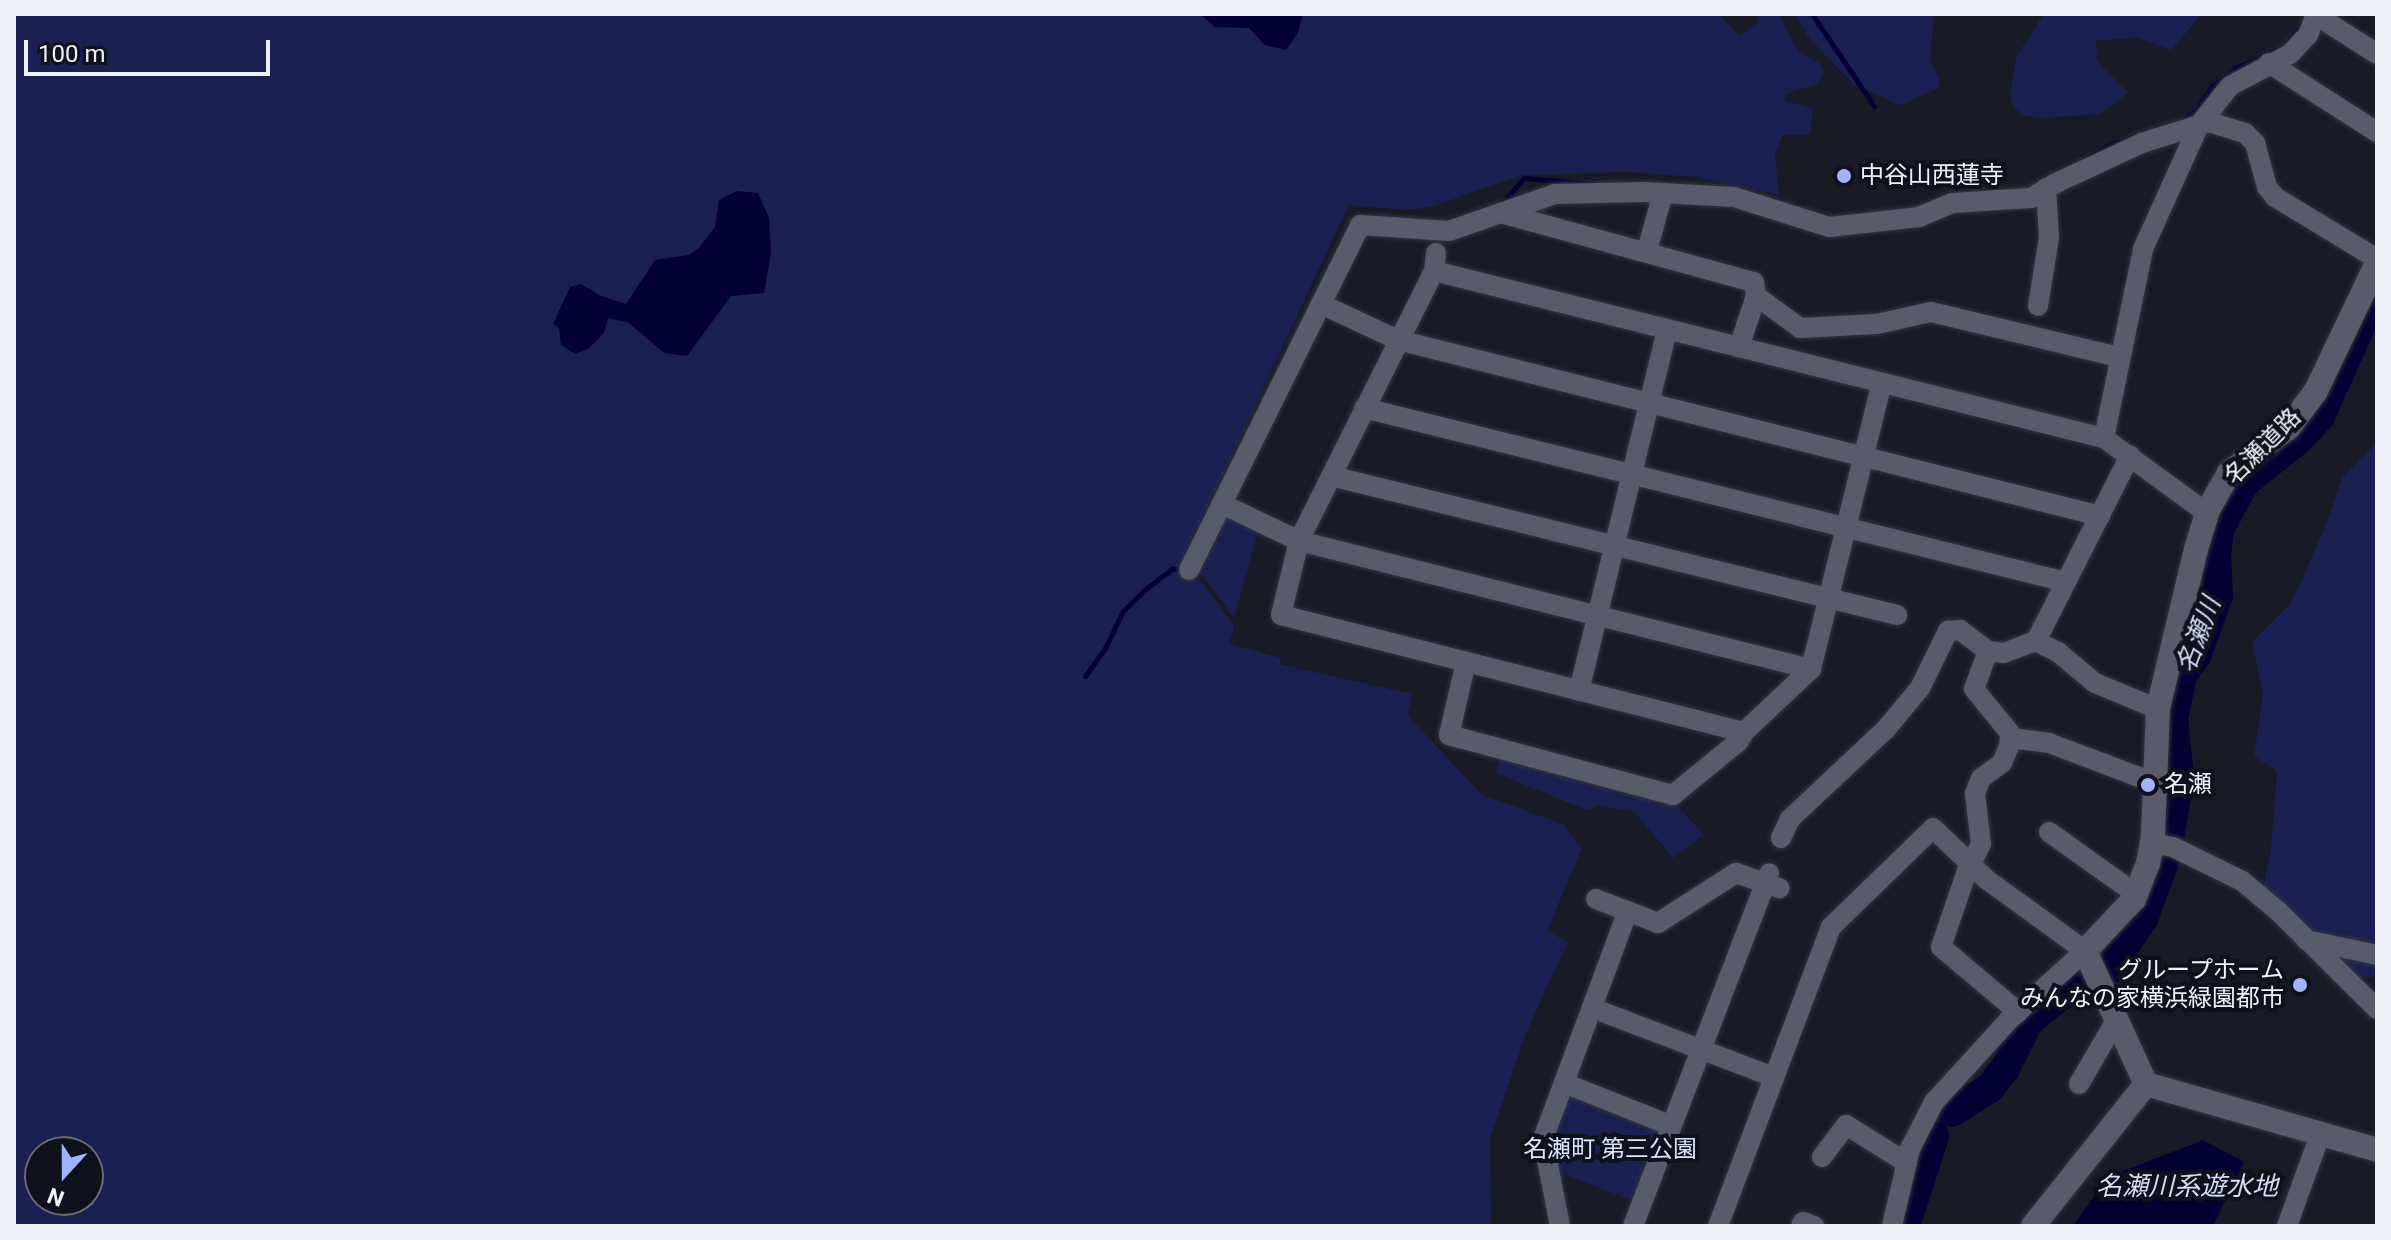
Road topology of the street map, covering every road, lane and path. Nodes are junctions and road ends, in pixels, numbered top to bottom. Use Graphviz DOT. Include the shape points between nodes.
graph roads {
  1 [pos="2316,15"];
  2 [pos="2377,54"];
  3 [pos="2269,63"];
  4 [pos="2199,125"];
  5 [pos="2377,132"];
  6 [pos="2046,188"];
  7 [pos="1663,193"];
  8 [pos="1501,213"];
  9 [pos="1437,248"];
  10 [pos="1647,251"];
  11 [pos="2377,261"];
  12 [pos="1756,296"];
  13 [pos="1321,304"];
  14 [pos="1667,330"];
  15 [pos="2034,337"];
  16 [pos="1398,340"];
  17 [pos="1739,347"];
  18 [pos="2118,357"];
  19 [pos="1882,383"];
  20 [pos="1649,404"];
  21 [pos="1364,408"];
  22 [pos="2104,438"];
  23 [pos="1864,456"];
  24 [pos="2130,456"];
  25 [pos="1331,476"];
  26 [pos="1631,476"];
  27 [pos="1222,504"];
  28 [pos="2207,513"];
  29 [pos="2100,516"];
  30 [pos="1846,528"];
  31 [pos="1299,541"];
  32 [pos="1614,546"];
  33 [pos="1189,570"];
  34 [pos="2066,582"];
  35 [pos="1829,599"];
  36 [pos="1897,615"];
  37 [pos="1597,617"];
  38 [pos="2036,641"];
  39 [pos="1988,651"];
  40 [pos="1466,662"];
  41 [pos="1811,669"];
  42 [pos="1579,691"];
  43 [pos="2158,709"];
  44 [pos="1744,732"];
  45 [pos="2010,738"];
  46 [pos="2155,783"];
  47 [pos="2049,832"];
  48 [pos="1781,838"];
  49 [pos="2163,845"];
  50 [pos="1971,865"];
  51 [pos="2136,894"];
  52 [pos="1596,899"];
  53 [pos="1628,911"];
  54 [pos="2306,940"];
  55 [pos="2085,951"];
  56 [pos="2377,955"];
  57 [pos="1592,1008"];
  58 [pos="2377,1009"];
  59 [pos="2018,1012"];
  60 [pos="2117,1019"];
  61 [pos="1702,1049"];
  62 [pos="1774,1077"];
  63 [pos="1564,1083"];
  64 [pos="2079,1084"];
  65 [pos="2146,1084"];
  66 [pos="1672,1126"];
  67 [pos="2320,1135"];
  68 [pos="2377,1150"];
  69 [pos="1822,1157"];
  70 [pos="1907,1163"];
  71 [pos="1560,1226"];
  72 [pos="1633,1226"];
  73 [pos="1718,1226"];
  74 [pos="1801,1226"];
  75 [pos="1814,1226"];
  76 [pos="1892,1226"];
  77 [pos="2033,1226"];
  78 [pos="2287,1226"];
  1 -- 2 [label="street"];
  1 -- 3 [label="street" via="2308,35 2290,54"];
  3 -- 4 [label="street" via="2230,86"];
  3 -- 5 [label="street"];
  4 -- 6 [label="street" via="2142,143"];
  4 -- 11 [label="street" via="2209,122 2245,133 2255,143 2267,187 2275,197"];
  4 -- 18 [label="street" via="2143,249"];
  6 -- 7 [label="street" via="2031,198 1952,203 1919,217 1829,227 1734,197"];
  6 -- 15 [label="street" via="2049,237"];
  7 -- 8 [label="street" via="1555,194"];
  7 -- 10 [label="street"];
  8 -- 9 [label="street"];
  8 -- 10 [label="street"];
  9 -- 13 [label="street" via="1360,225"];
  9 -- 14 [label="street"];
  9 -- 16 [label="street"];
  10 -- 12 [label="street" via="1754,282"];
  11 -- 28 [label="street, 名瀬道路" via="2316,391 2289,427 2229,473"];
  12 -- 15 [label="street" via="1800,328 1877,324 1931,312"];
  12 -- 17 [label="street"];
  13 -- 16 [label="street"];
  13 -- 27 [label="street"];
  14 -- 17 [label="street"];
  14 -- 20 [label="street"];
  15 -- 18 [label="street"];
  16 -- 20 [label="street"];
  16 -- 21 [label="street"];
  17 -- 19 [label="street"];
  18 -- 22 [label="street"];
  19 -- 22 [label="street"];
  19 -- 23 [label="street"];
  20 -- 23 [label="street"];
  20 -- 26 [label="street"];
  21 -- 25 [label="street"];
  21 -- 26 [label="street"];
  22 -- 24 [label="street"];
  23 -- 29 [label="street"];
  23 -- 30 [label="street"];
  24 -- 28 [label="street"];
  24 -- 29 [label="street"];
  25 -- 31 [label="street"];
  25 -- 32 [label="street"];
  26 -- 30 [label="street"];
  26 -- 32 [label="street"];
  27 -- 31 [label="street"];
  27 -- 33 [label="street"];
  28 -- 43 [label="street, 名瀬道路"];
  29 -- 34 [label="street"];
  30 -- 34 [label="street"];
  30 -- 35 [label="street"];
  31 -- 37 [label="street"];
  31 -- 40 [label="street" via="1281,615"];
  32 -- 35 [label="street"];
  32 -- 37 [label="street"];
  34 -- 38 [label="street"];
  35 -- 36 [label="street"];
  35 -- 41 [label="street"];
  37 -- 41 [label="street"];
  37 -- 42 [label="street"];
  38 -- 39 [label="street" via="2004,653"];
  38 -- 43 [label="street" via="2095,683"];
  39 -- 45 [label="street" via="1974,689"];
  39 -- 48 [label="street" via="1960,630 1945,630 1920,688 1886,729 1790,819"];
  40 -- 42 [label="street"];
  40 -- 44 [label="street" via="1449,735 1673,795"];
  41 -- 44 [label="street"];
  42 -- 44 [label="street"];
  43 -- 46 [label="street, 名瀬道路"];
  45 -- 46 [label="street" via="2049,743"];
  45 -- 50 [label="street" via="2002,763 1981,778 1975,794 1981,844"];
  46 -- 49 [label="street, 名瀬道路"];
  47 -- 51 [label="street"];
  49 -- 51 [label="street, 名瀬道路"];
  49 -- 54 [label="street" via="2242,881"];
  50 -- 55 [label="street"];
  50 -- 59 [label="street" via="1941,947"];
  50 -- 62 [label="street" via="1933,828 1832,919"];
  51 -- 55 [label="street, 名瀬道路" via="2122,916"];
  52 -- 53 [label="street"];
  53 -- 57 [label="street"];
  53 -- 61 [label="street" via="1658,923 1736,873 1771,881"];
  54 -- 56 [label="street"];
  54 -- 58 [label="street"];
  55 -- 59 [label="street"];
  55 -- 60 [label="street"];
  57 -- 61 [label="street"];
  57 -- 63 [label="street"];
  59 -- 70 [label="street" via="1934,1102"];
  60 -- 64 [label="street"];
  60 -- 65 [label="street"];
  61 -- 62 [label="street"];
  61 -- 66 [label="street"];
  62 -- 73 [label="street"];
  63 -- 66 [label="street"];
  63 -- 71 [label="street" via="1543,1139"];
  65 -- 67 [label="street"];
  65 -- 77 [label="street"];
  66 -- 72 [label="street"];
  67 -- 68 [label="street"];
  67 -- 78 [label="street"];
  69 -- 70 [label="street" via="1846,1125"];
  70 -- 76 [label="street"];
  74 -- 75 [label="street"];
}
